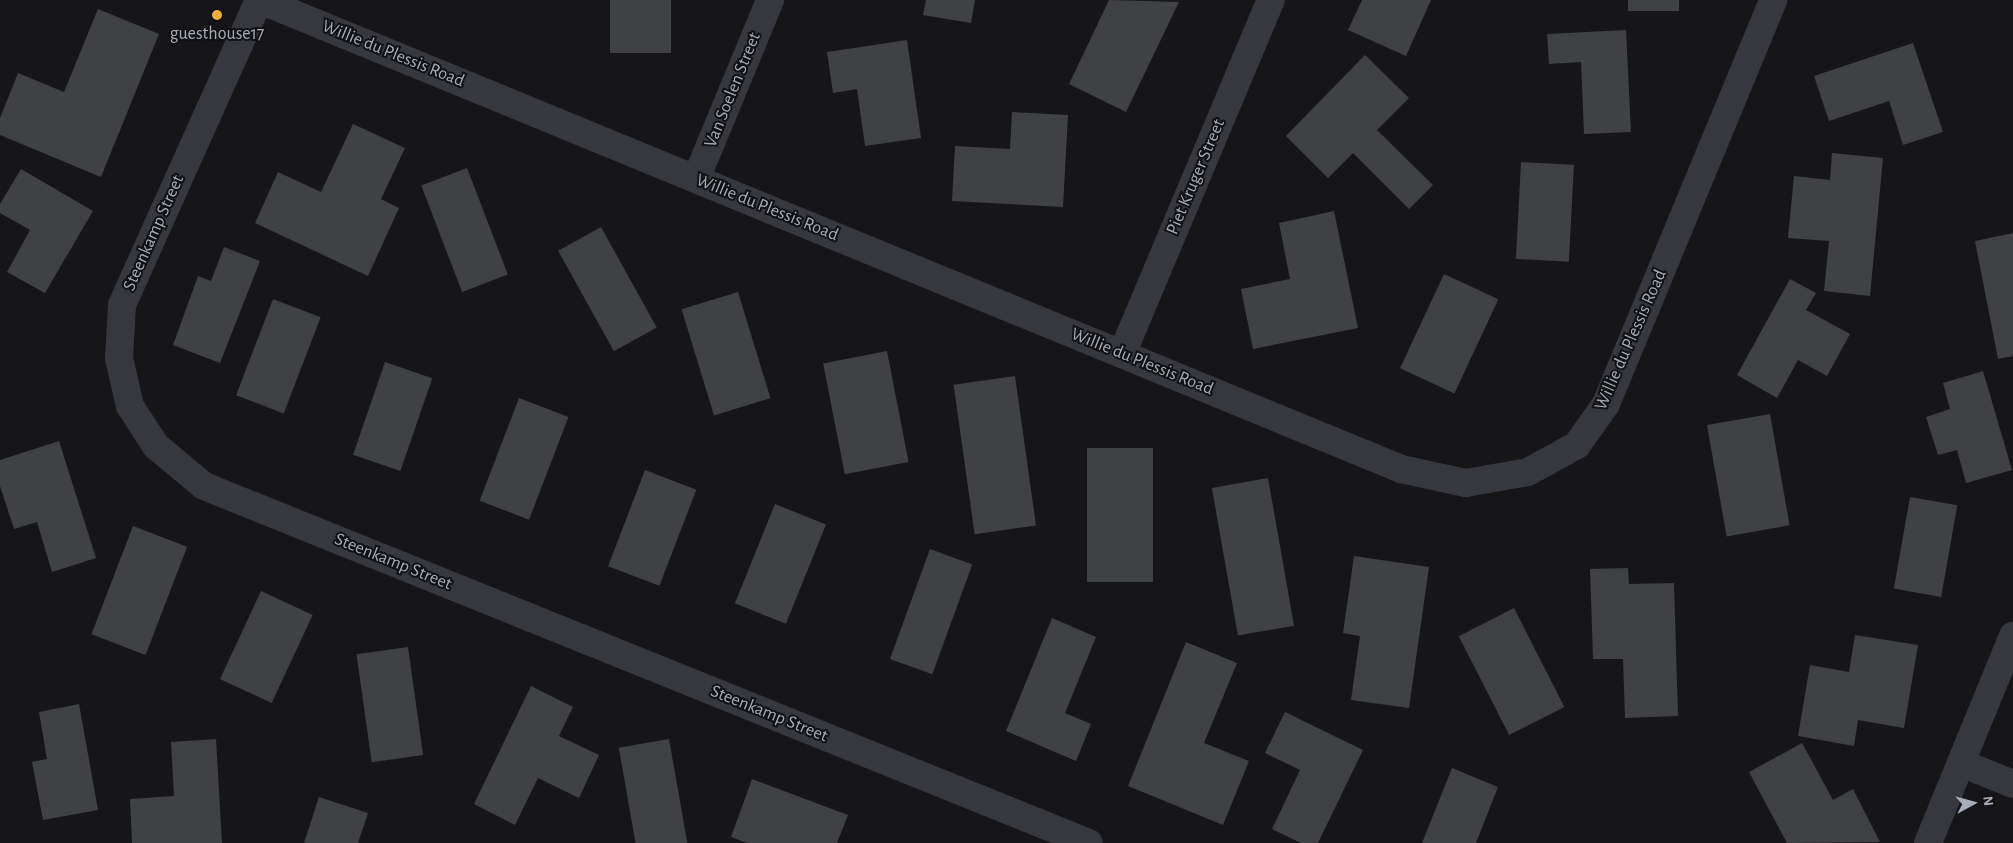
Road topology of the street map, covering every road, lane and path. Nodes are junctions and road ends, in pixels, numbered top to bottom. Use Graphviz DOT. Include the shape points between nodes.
graph roads {
  1 [pos="259,0"];
  2 [pos="770,0"];
  3 [pos="1271,0"];
  4 [pos="1773,0"];
  5 [pos="696,179"];
  6 [pos="1122,354"];
  7 [pos="2013,636"];
  8 [pos="1961,763"];
  9 [pos="2013,784"];
  10 [pos="1090,843"];
  11 [pos="1928,843"];
  1 -- 5 [label="street, Willie du Plessis Road"];
  1 -- 10 [label="street, Steenkamp Street" via="122,306 119,358 130,406 156,446 204,486"];
  2 -- 5 [label="street, Van Soelen Street"];
  3 -- 6 [label="street, Piet Kruger Street"];
  4 -- 6 [label="street, Willie du Plessis Road" via="1606,404 1577,445 1528,472 1466,483 1401,469"];
  5 -- 6 [label="street, Willie du Plessis Road"];
  7 -- 8 [label="street"];
  8 -- 9 [label="street"];
  8 -- 11 [label="street"];
}
